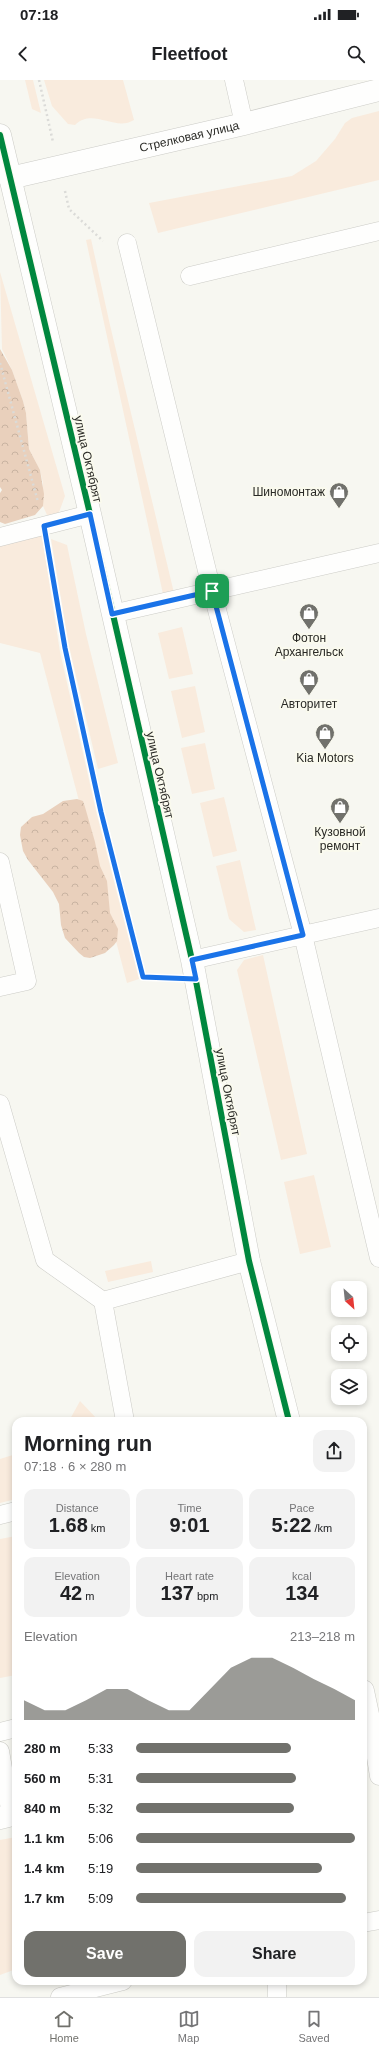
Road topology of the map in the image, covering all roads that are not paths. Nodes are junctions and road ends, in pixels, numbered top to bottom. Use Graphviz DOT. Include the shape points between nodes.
graph roads {
  1 [pos="234,80"];
  2 [pos="377,80"];
  3 [pos="379,90"];
  4 [pos="244,124"];
  5 [pos="0,136"];
  6 [pos="5,179"];
  7 [pos="379,231"];
  8 [pos="127,243"];
  9 [pos="190,276"];
  10 [pos="90,514"];
  11 [pos="0,537"];
  12 [pos="379,553"];
  13 [pos="212,591"];
  14 [pos="112,614"];
  15 [pos="0,862"];
  16 [pos="379,918"];
  17 [pos="303,935"];
  18 [pos="194,970"];
  19 [pos="0,987"];
  20 [pos="0,1104"];
  21 [pos="379,1258"];
  22 [pos="249,1261"];
  23 [pos="103,1301"];
  24 [pos="124,1417"];
  25 [pos="288,1417"];
  26 [pos="12,1512"];
  27 [pos="0,1515"];
  28 [pos="379,1681"];
  29 [pos="367,1682"];
  30 [pos="12,1729"];
  31 [pos="0,1732"];
  32 [pos="368,1734"];
  33 [pos="0,1751"];
  34 [pos="379,1776"];
  35 [pos="9,1815"];
  36 [pos="379,1920"];
  37 [pos="367,1922"];
  38 [pos="107,1985"];
  39 [pos="277,1985"];
  40 [pos="60,1997"];
  41 [pos="277,1997"];
  1 -- 4 [label="lane"];
  2 -- 3 [label="lane"];
  3 -- 4 [label="street, Стрелковая улица"];
  4 -- 6 [label="street, Стрелковая улица"];
  5 -- 6 [label="street, улица Октябрят"];
  6 -- 10 [label="street, улица Октябрят"];
  7 -- 9 [label="lane"];
  8 -- 13 [label="lane"];
  10 -- 11 [label="lane"];
  10 -- 14 [label="street, улица Октябрят"];
  12 -- 13 [label="lane"];
  13 -- 14 [label="lane"];
  13 -- 17 [label="lane"];
  14 -- 18 [label="street, улица Октябрят"];
  15 -- 19 [label="lane" via="27,981"];
  16 -- 17 [label="lane"];
  17 -- 18 [label="lane"];
  17 -- 21 [label="lane"];
  18 -- 22 [label="street, улица Октябрят"];
  20 -- 23 [label="lane" via="45,1260"];
  22 -- 23 [label="lane"];
  22 -- 25 [label="street, улица Октябрят"];
  23 -- 24 [label="lane"];
  26 -- 27 [label="lane"];
  28 -- 29 [label="street"];
  30 -- 31 [label="lane"];
  32 -- 34 [label="lane"];
  33 -- 35 [label="lane"];
  36 -- 37 [label="lane"];
  38 -- 40 [label="lane"];
  39 -- 41 [label="lane"];
}
